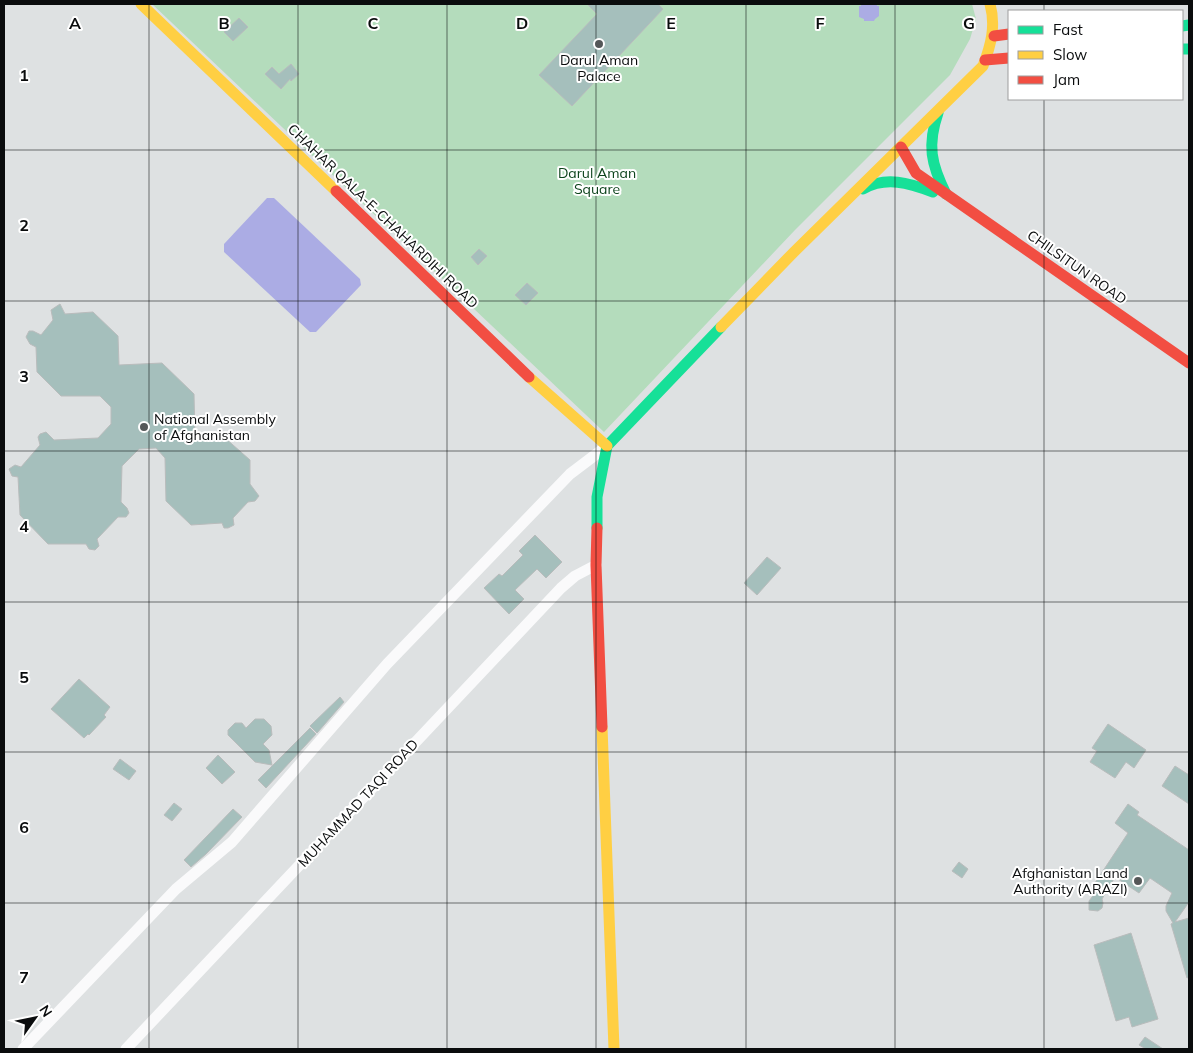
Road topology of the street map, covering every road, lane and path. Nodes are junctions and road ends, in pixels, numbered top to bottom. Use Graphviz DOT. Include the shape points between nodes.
graph roads {
  1 [pos="140,4"];
  2 [pos="994,5"];
  3 [pos="1008,34"];
  4 [pos="994,36"];
  5 [pos="1008,58"];
  6 [pos="985,60"];
  7 [pos="939,111"];
  8 [pos="901,147"];
  9 [pos="947,196"];
  10 [pos="845,202"];
  11 [pos="1189,363"];
  12 [pos="607,446"];
  13 [pos="596,565"];
  14 [pos="23,1049"];
  15 [pos="126,1049"];
  16 [pos="614,1049"];
  1 -- 12 [label="main road, CHAHAR QALA-E-CHAHARDIHI ROAD" via="528,376"];
  2 -- 4 [label="main road"];
  3 -- 4 [label="main road"];
  4 -- 6 [label="main road"];
  5 -- 6 [label="main road"];
  6 -- 7 [label="main road" via="983,66"];
  7 -- 8 [label="main road"];
  7 -- 9 [label="main road" via="930,145 935,172"];
  8 -- 9 [label="main road, CHILSITUN ROAD" via="916,173"];
  8 -- 10 [label="main road"];
  9 -- 10 [label="main road" via="906,183 883,182 867,186"];
  9 -- 11 [label="main road, CHILSITUN ROAD"];
  10 -- 12 [label="main road"];
  12 -- 13 [label="main road" via="597,497"];
  12 -- 14 [label="street" via="570,474 386,664 232,842 176,890"];
  13 -- 15 [label="street, MUHAMMAD TAQI ROAD" via="561,588"];
  13 -- 16 [label="main road"];
}
